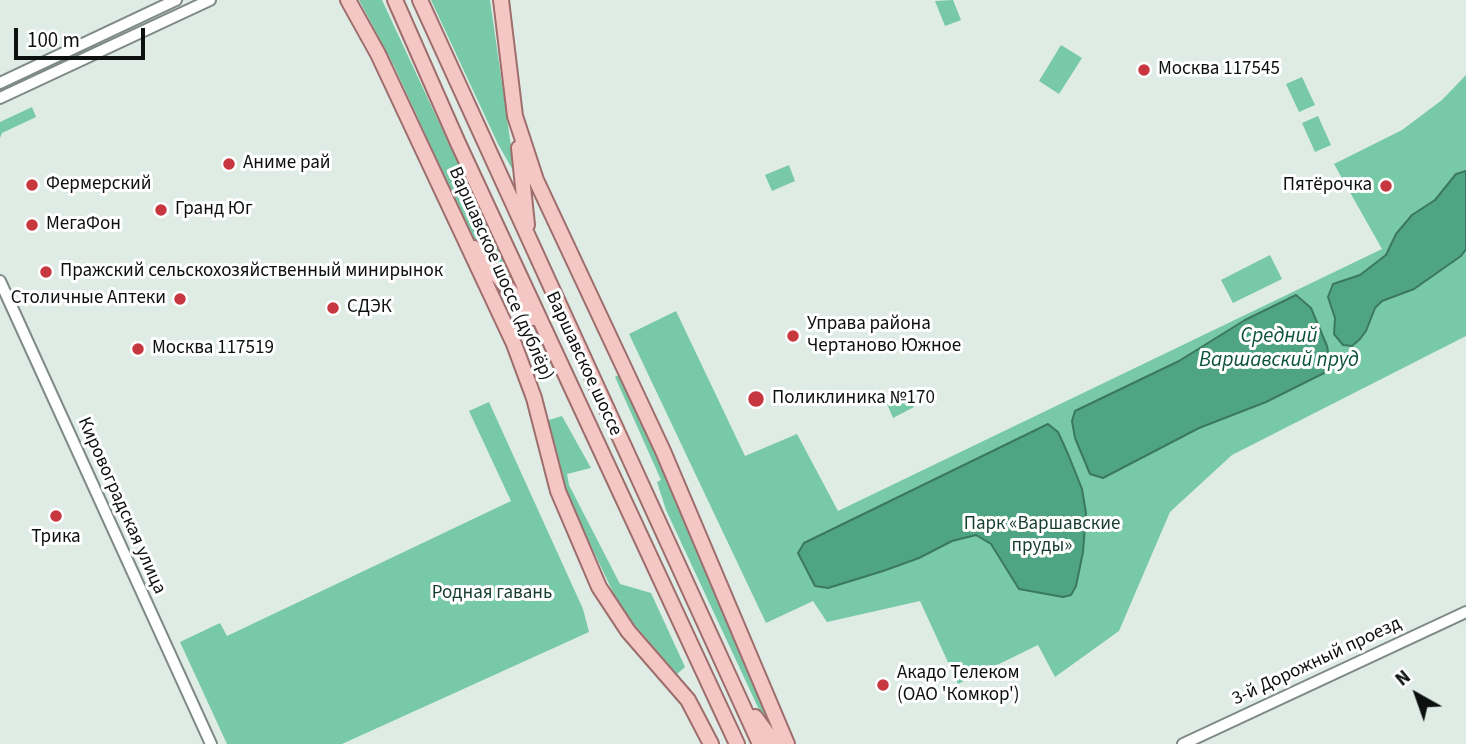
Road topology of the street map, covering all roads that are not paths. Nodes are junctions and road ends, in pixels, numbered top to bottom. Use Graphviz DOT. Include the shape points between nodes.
graph roads {
  1 [pos="176,0"];
  2 [pos="210,0"];
  3 [pos="348,0"];
  4 [pos="395,0"];
  5 [pos="419,0"];
  6 [pos="501,0"];
  7 [pos="0,83"];
  8 [pos="0,98"];
  9 [pos="515,116"];
  10 [pos="457,226"];
  11 [pos="529,237"];
  12 [pos="0,281"];
  13 [pos="565,370"];
  14 [pos="1466,612"];
  15 [pos="740,697"];
  16 [pos="211,744"];
  17 [pos="711,744"];
  18 [pos="737,744"];
  19 [pos="760,744"];
  20 [pos="775,744"];
  21 [pos="787,744"];
  22 [pos="1183,744"];
  1 -- 7 [label="street"];
  2 -- 8 [label="street"];
  3 -- 10 [label="main road, Варшавское шоссе (дублёр)" via="378,54"];
  4 -- 13 [label="main road, Варшавское шоссе"];
  5 -- 11 [label="main road, Варшавское шоссе"];
  6 -- 9 [label="main road"];
  9 -- 11 [label="main road"];
  9 -- 21 [label="main road" via="536,180 663,451"];
  10 -- 13 [label="main road" via="528,309"];
  10 -- 17 [label="main road, Варшавское шоссе (дублёр)" via="514,344 534,398 558,491 599,587 628,631 688,700"];
  11 -- 15 [label="main road, Варшавское шоссе"];
  12 -- 16 [label="street, Кировоградская улица"];
  13 -- 18 [label="main road, Варшавское шоссе"];
  14 -- 22 [label="street, 3-й Дорожный проезд"];
  15 -- 19 [label="main road, Варшавское шоссе"];
  15 -- 20 [label="main road"];
}
